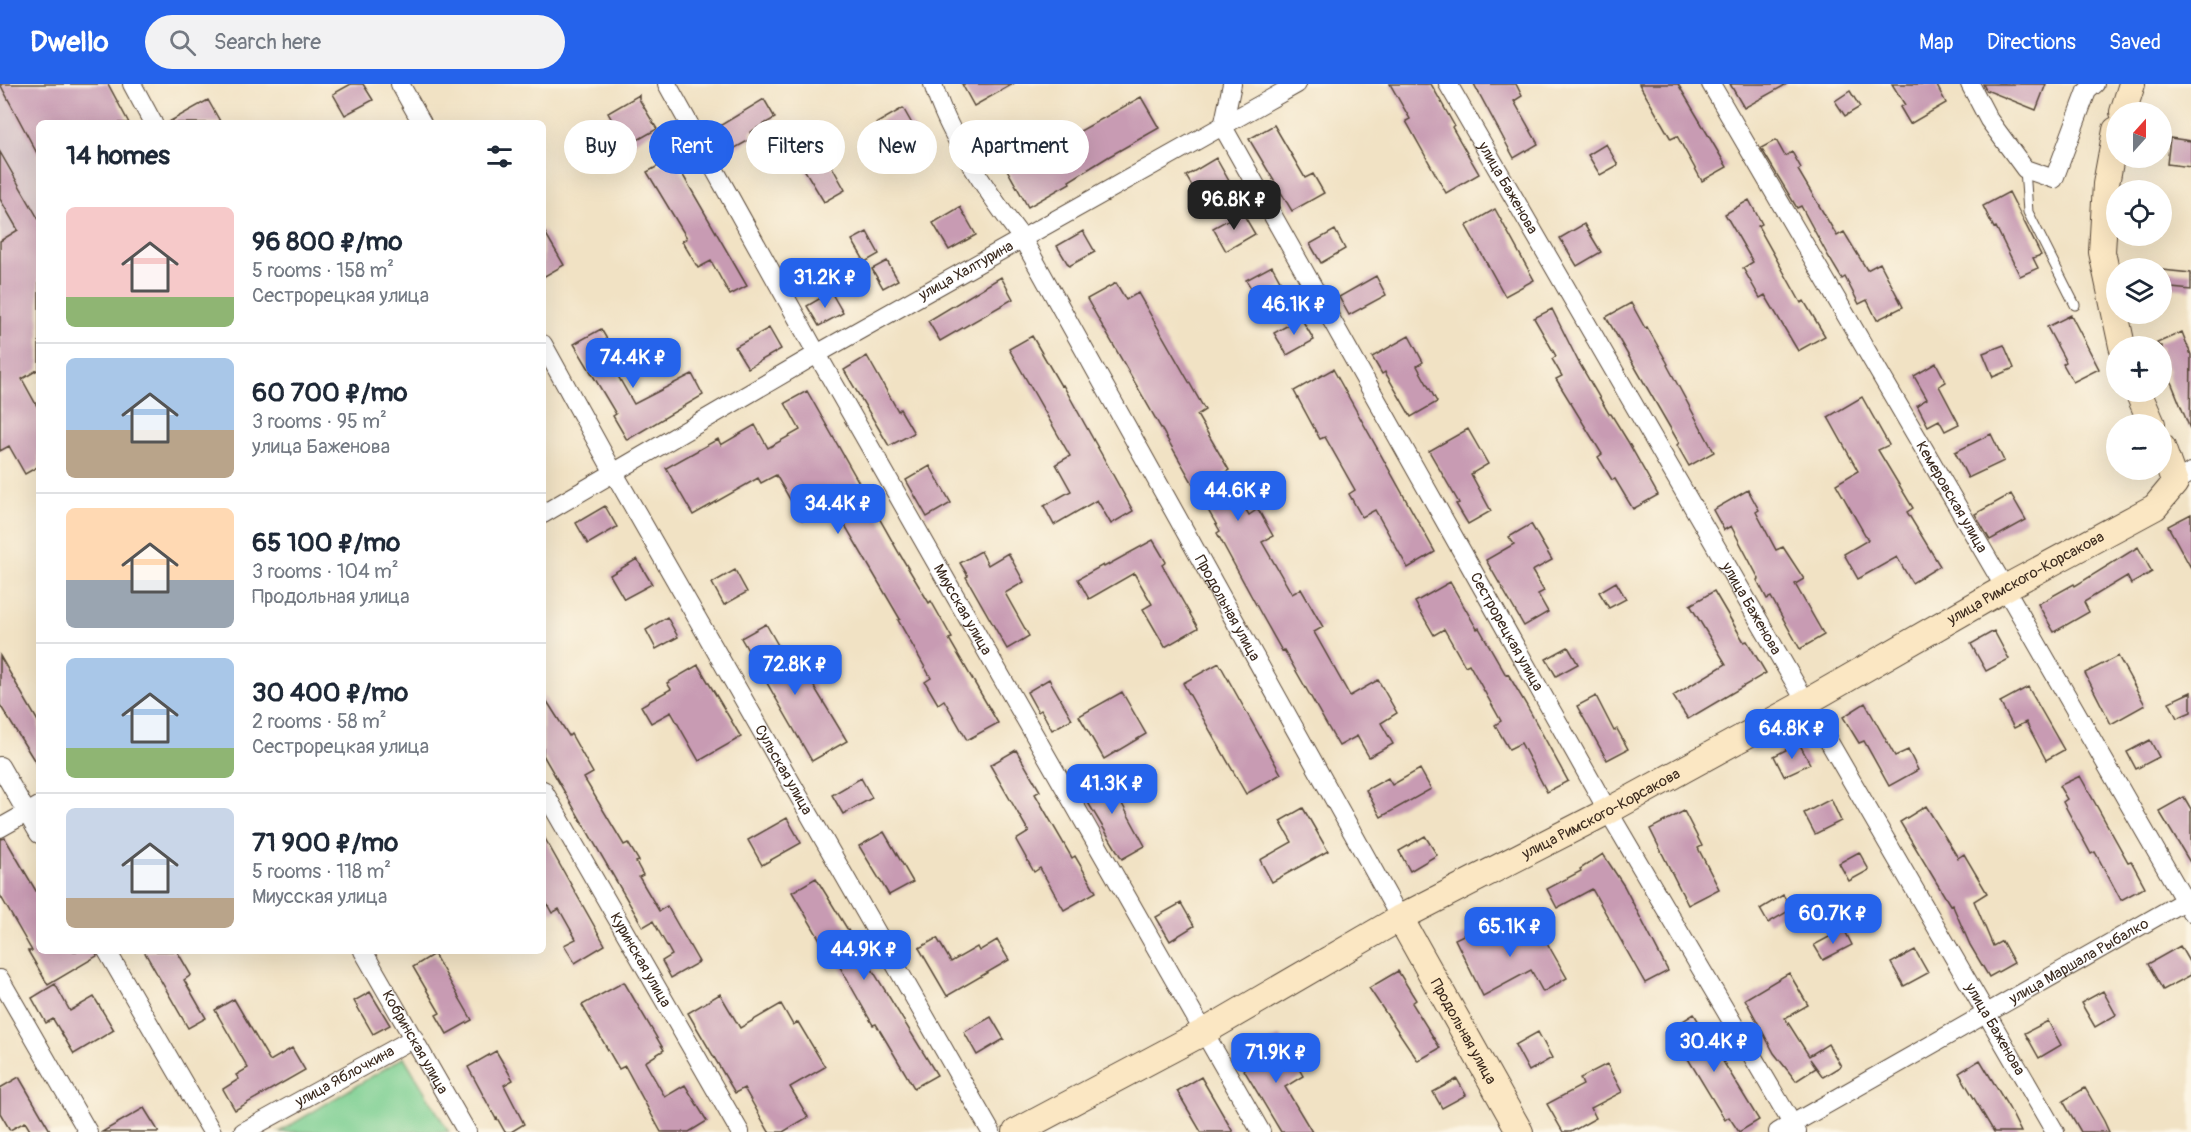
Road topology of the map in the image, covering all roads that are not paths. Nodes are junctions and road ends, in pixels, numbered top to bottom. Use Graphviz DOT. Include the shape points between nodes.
graph roads {
  1 [pos="132,84"];
  2 [pos="400,84"];
  3 [pos="667,84"];
  4 [pos="933,84"];
  5 [pos="1232,84"];
  6 [pos="1297,84"];
  7 [pos="1448,84"];
  8 [pos="1711,84"];
  9 [pos="1970,84"];
  10 [pos="2096,84"];
  11 [pos="2132,84"];
  12 [pos="2126,102"];
  13 [pos="151,120"];
  14 [pos="420,120"];
  15 [pos="1223,127"];
  16 [pos="2109,168"];
  17 [pos="2025,169"];
  18 [pos="1022,238"];
  19 [pos="2075,305"];
  20 [pos="2120,336"];
  21 [pos="546,349"];
  22 [pos="817,354"];
  23 [pos="2172,462"];
  24 [pos="614,473"];
  25 [pos="2186,481"];
  26 [pos="546,512"];
  27 [pos="2005,588"];
  28 [pos="1805,703"];
  29 [pos="0,766"];
  30 [pos="546,795"];
  31 [pos="33,810"];
  32 [pos="1608,811"];
  33 [pos="0,828"];
  34 [pos="2189,903"];
  35 [pos="1400,918"];
  36 [pos="109,954"];
  37 [pos="365,954"];
  38 [pos="0,979"];
  39 [pos="1987,1014"];
  40 [pos="1203,1032"];
  41 [pos="414,1038"];
  42 [pos="1789,1129"];
  43 [pos="88,1132"];
  44 [pos="212,1132"];
  45 [pos="243,1132"];
  46 [pos="466,1132"];
  47 [pos="740,1132"];
  48 [pos="991,1132"];
  49 [pos="1016,1132"];
  50 [pos="1261,1132"];
  51 [pos="1520,1132"];
  52 [pos="2055,1132"];
  1 -- 13 [label="street"];
  2 -- 14 [label="street"];
  3 -- 22 [label="street, Миусская улица"];
  4 -- 18 [label="street, Продольная улица" via="963,148"];
  5 -- 15 [label="street"];
  6 -- 15 [label="street, улица Халтурина"];
  7 -- 28 [label="street, улица Баженова"];
  8 -- 27 [label="street, Кемеровская улица"];
  9 -- 17 [label="street" via="1989,120"];
  10 -- 17 [label="street" via="2087,91 2054,179"];
  11 -- 12 [label="main road"];
  15 -- 18 [label="street, улица Халтурина"];
  15 -- 32 [label="street, Сестрорецкая улица"];
  16 -- 20 [label="main road" via="2102,252"];
  17 -- 19 [label="lane" via="2028,212"];
  18 -- 22 [label="street, улица Халтурина"];
  18 -- 35 [label="street, Продольная улица"];
  21 -- 24 [label="street, Сульская улица"];
  22 -- 24 [label="street, улица Халтурина"];
  22 -- 40 [label="street, Миусская улица"];
  23 -- 25 [label="main road, улица Римского-Корсакова"];
  24 -- 26 [label="street, улица Халтурина"];
  24 -- 48 [label="street, Сульская улица"];
  25 -- 27 [label="main road, улица Римского-Корсакова" via="2155,507"];
  27 -- 28 [label="main road, улица Римского-Корсакова"];
  27 -- 34 [label="street, Кемеровская улица"];
  28 -- 32 [label="main road, улица Римского-Корсакова"];
  28 -- 39 [label="street, улица Баженова"];
  29 -- 31 [label="street"];
  30 -- 47 [label="street, Куринская улица"];
  31 -- 33 [label="street"];
  32 -- 35 [label="main road, улица Римского-Корсакова"];
  32 -- 42 [label="street, Сестрорецкая улица"];
  34 -- 39 [label="street, улица Маршала Рыбалко"];
  35 -- 40 [label="main road, улица Римского-Корсакова"];
  35 -- 51 [label="main road, Продольная улица"];
  36 -- 44 [label="street"];
  37 -- 41 [label="street, Кобринская улица"];
  38 -- 43 [label="street"];
  39 -- 42 [label="street, улица Маршала Рыбалко"];
  39 -- 52 [label="street, улица Баженова"];
  40 -- 49 [label="main road, улица Римского-Корсакова"];
  40 -- 50 [label="street, Миусская улица"];
  41 -- 45 [label="street, улица Яблочкина"];
  41 -- 46 [label="street, Кобринская улица"];
}
